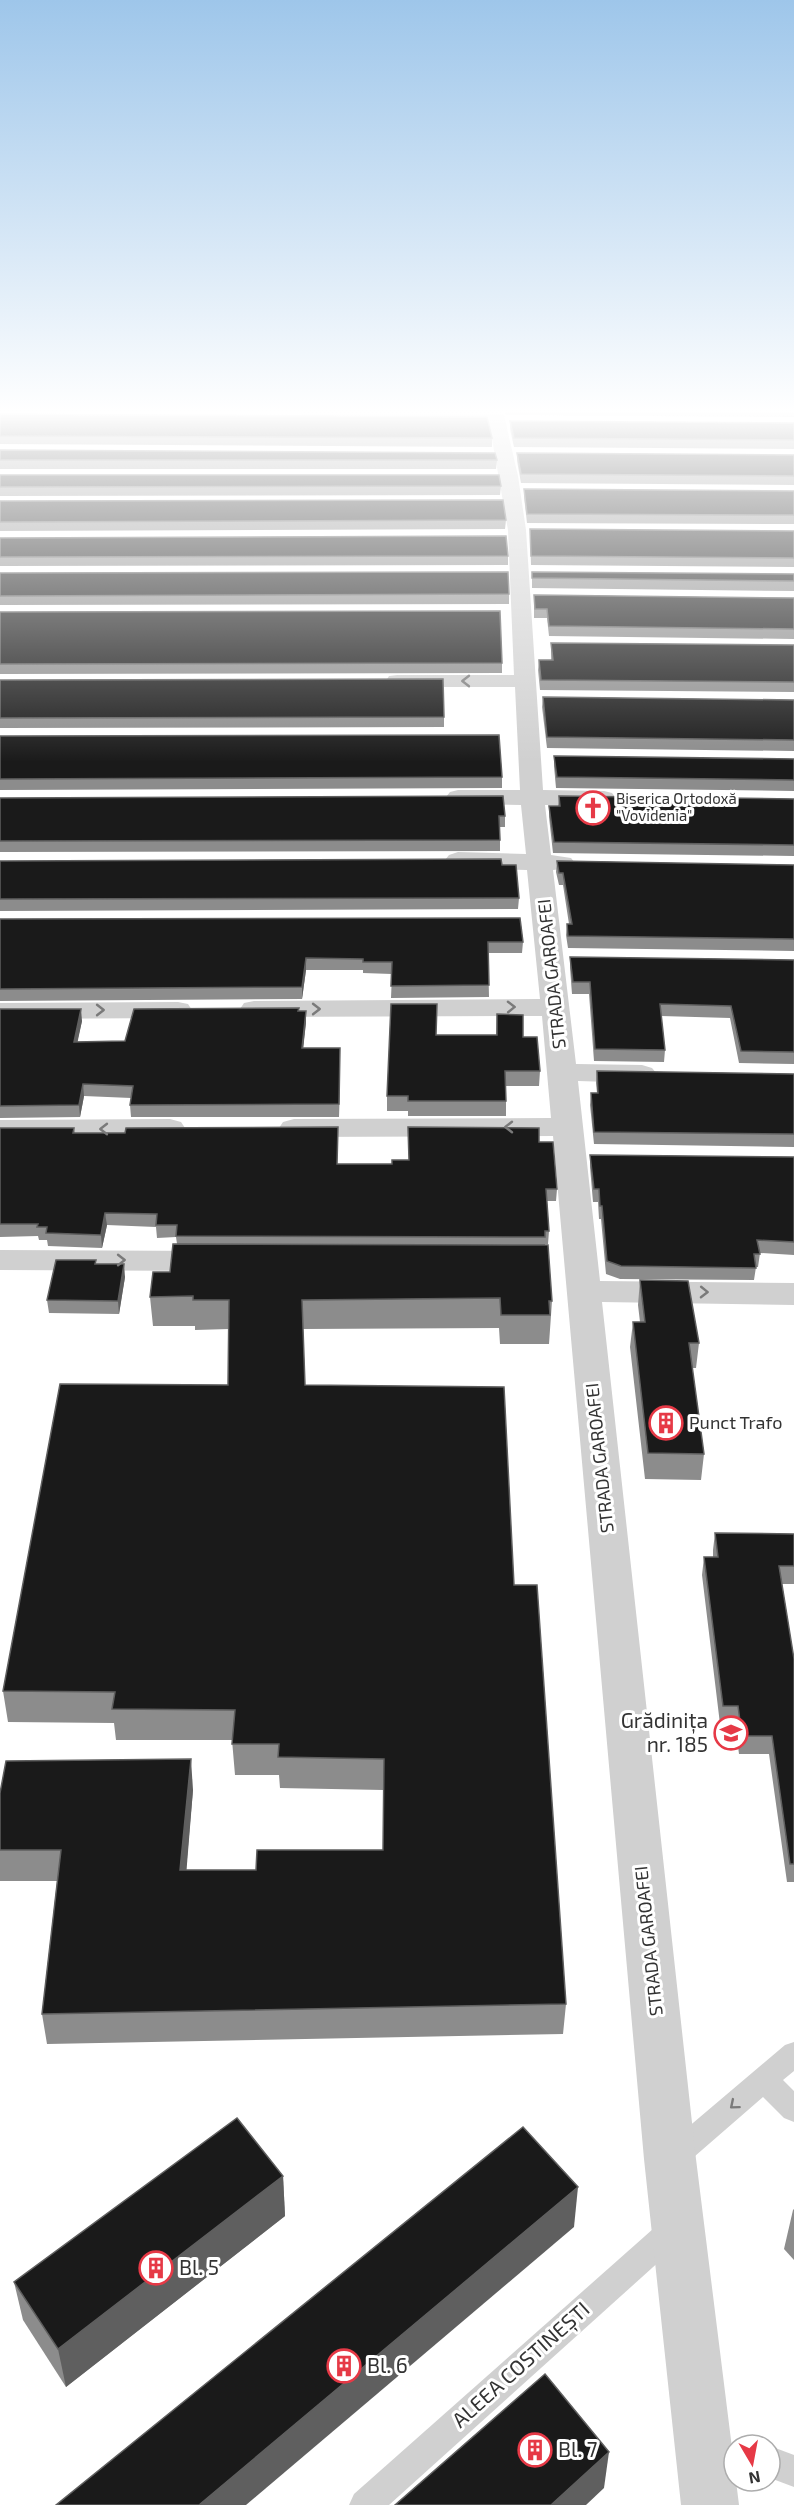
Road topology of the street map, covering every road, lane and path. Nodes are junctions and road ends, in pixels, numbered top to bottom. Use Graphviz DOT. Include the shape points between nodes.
graph roads {
  1 [pos="514,528"];
  2 [pos="378,681"];
  3 [pos="533,692"];
  4 [pos="439,797"];
  5 [pos="532,797"];
  6 [pos="628,798"];
  7 [pos="438,860"];
  8 [pos="540,861"];
  9 [pos="584,863"];
  10 [pos="555,1007"];
  11 [pos="0,1011"];
  12 [pos="562,1072"];
  13 [pos="665,1074"];
  14 [pos="203,1128"];
  15 [pos="263,1128"];
  16 [pos="0,1129"];
  17 [pos="577,1146"];
  18 [pos="0,1260"];
  19 [pos="248,1261"];
  20 [pos="572,1272"];
  21 [pos="794,1294"];
  22 [pos="794,2054"];
  23 [pos="764,2080"];
  24 [pos="794,2109"];
  25 [pos="670,2160"];
  26 [pos="678,2226"];
  27 [pos="718,2441"];
  28 [pos="365,2505"];
  29 [pos="710,2505"];
  1 -- 3 [label="street, STRADA GAROAFEI"];
  3 -- 2 [label="street, one-way"];
  3 -- 5 [label="street, STRADA GAROAFEI"];
  4 -- 5 [label="street"];
  5 -- 6 [label="street"];
  5 -- 8 [label="street, STRADA GAROAFEI"];
  7 -- 8 [label="street"];
  8 -- 9 [label="street"];
  8 -- 10 [label="street, STRADA GAROAFEI" via="532,919 560,958"];
  11 -- 10 [label="street, one-way"];
  10 -- 12 [label="street, STRADA GAROAFEI"];
  12 -- 13 [label="street"];
  12 -- 17 [label="street, STRADA GAROAFEI"];
  14 -- 16 [label="street, one-way"];
  17 -- 15 [label="street, one-way"];
  17 -- 20 [label="street, STRADA GAROAFEI"];
  18 -- 19 [label="street, one-way"];
  20 -- 21 [label="street, one-way"];
  20 -- 25 [label="street, STRADA GAROAFEI"];
  22 -- 23 [label="lane"];
  23 -- 24 [label="lane"];
  23 -- 25 [label="lane, one-way"];
  25 -- 26 [label="street, STRADA GAROAFEI"];
  26 -- 27 [label="street, STRADA GAROAFEI"];
  26 -- 28 [label="lane, ALEEA COSTINEȘTI"];
  27 -- 29 [label="street, STRADA GAROAFEI"];
}
